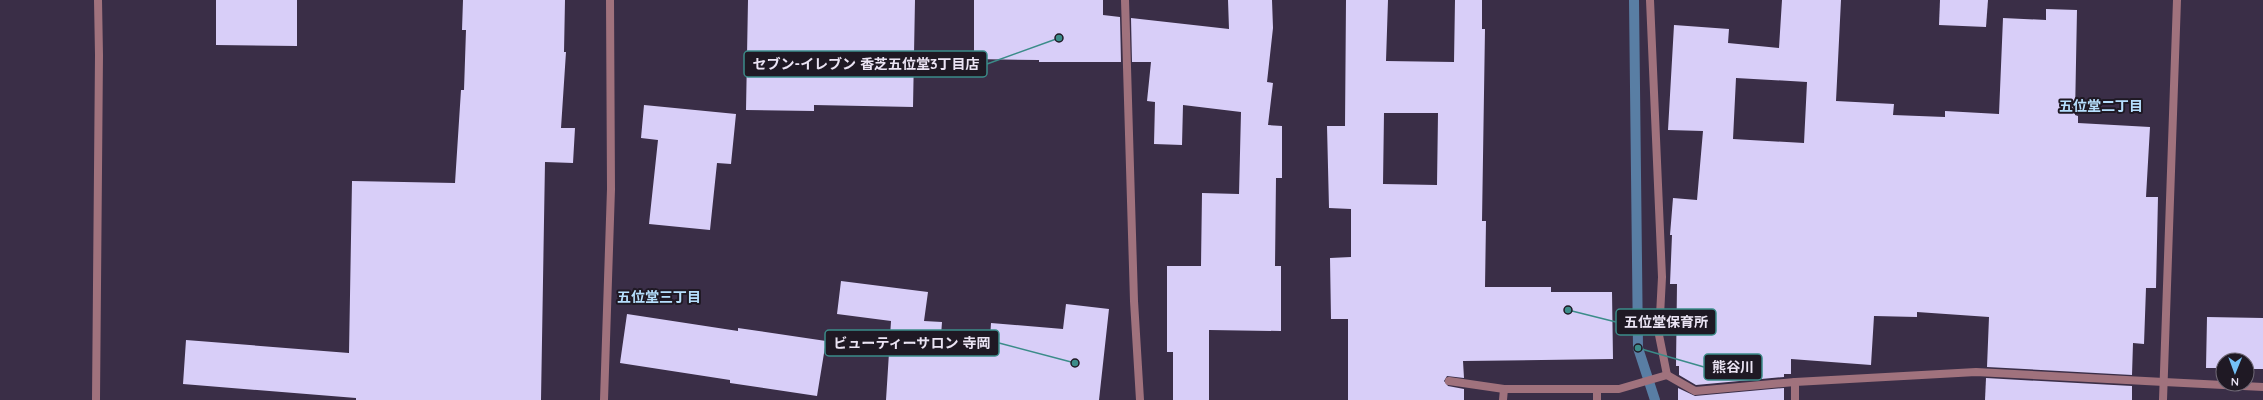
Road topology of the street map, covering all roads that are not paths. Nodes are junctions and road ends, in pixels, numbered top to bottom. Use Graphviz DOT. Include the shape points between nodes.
graph roads {
  1 [pos="98,0"];
  2 [pos="610,0"];
  3 [pos="1125,0"];
  4 [pos="1650,0"];
  5 [pos="2178,0"];
  6 [pos="1667,375"];
  7 [pos="1449,381"];
  8 [pos="1795,382"];
  9 [pos="2164,382"];
  10 [pos="2263,387"];
  11 [pos="1504,389"];
  12 [pos="1597,389"];
  13 [pos="96,400"];
  14 [pos="604,400"];
  15 [pos="1140,400"];
  16 [pos="1503,400"];
  17 [pos="1597,400"];
  18 [pos="1795,400"];
  19 [pos="2164,400"];
  1 -- 13 [label="street" via="100,55"];
  2 -- 14 [label="street" via="611,189"];
  3 -- 15 [label="street" via="1134,301"];
  4 -- 6 [label="street" via="1662,277 1659,335"];
  5 -- 9 [label="street"];
  6 -- 8 [label="street" via="1695,391"];
  6 -- 12 [label="street" via="1619,389"];
  7 -- 11 [label="street"];
  8 -- 9 [label="street" via="1976,372"];
  8 -- 18 [label="street"];
  9 -- 10 [label="street"];
  9 -- 19 [label="street"];
  11 -- 12 [label="street"];
  11 -- 16 [label="street"];
  12 -- 17 [label="street"];
}
